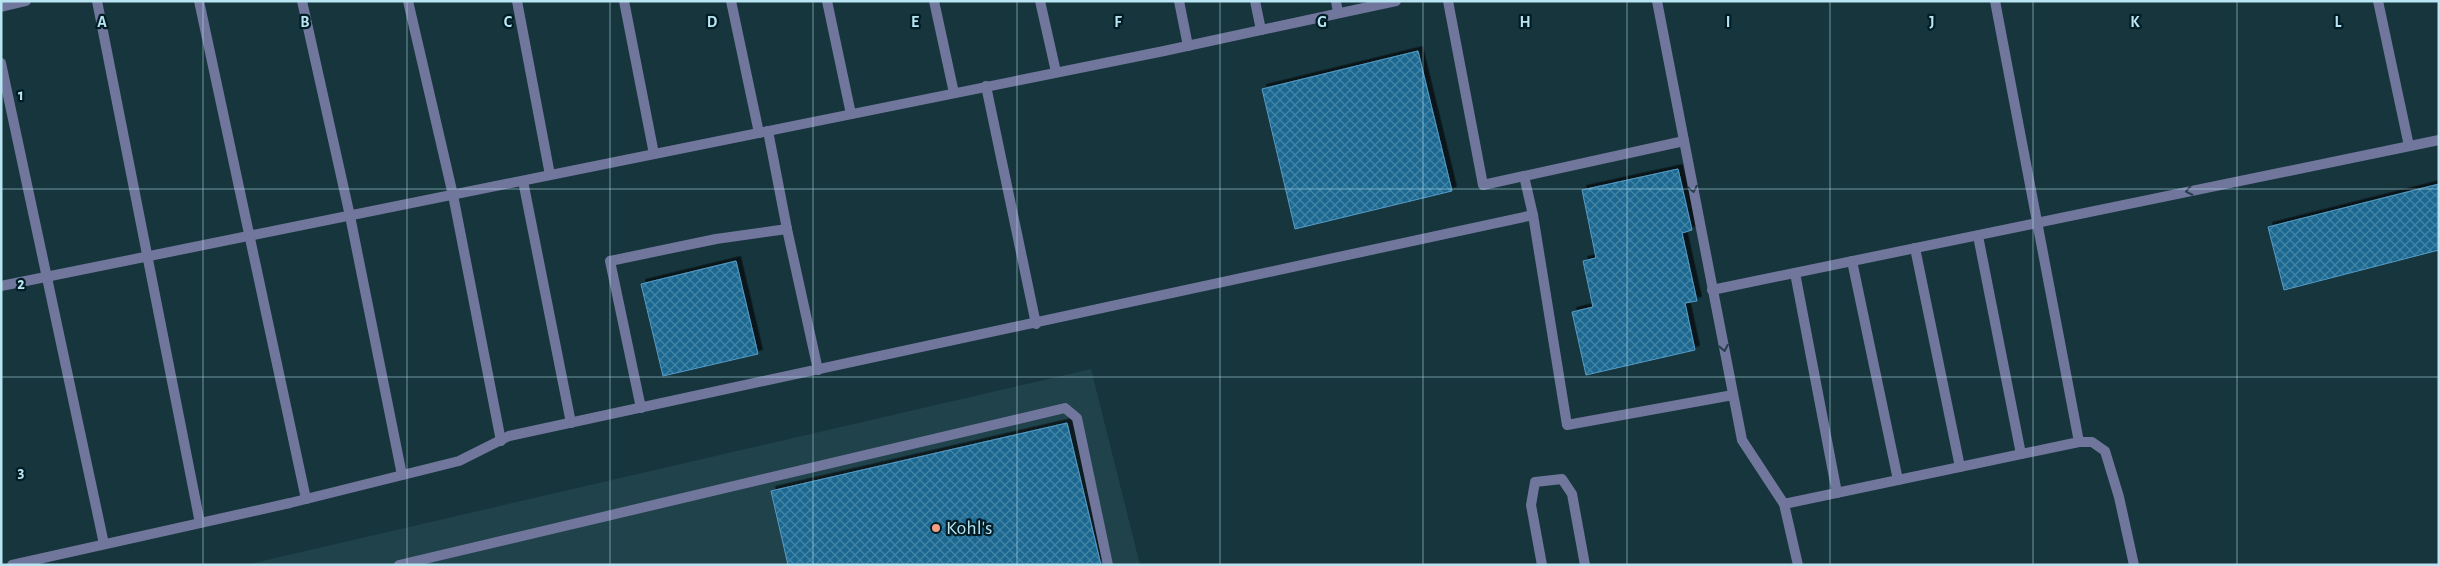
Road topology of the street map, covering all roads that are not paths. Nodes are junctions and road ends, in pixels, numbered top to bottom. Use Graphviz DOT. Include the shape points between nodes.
graph roads {
  1 [pos="26,1"];
  2 [pos="97,1"];
  3 [pos="199,1"];
  4 [pos="302,1"];
  5 [pos="408,1"];
  6 [pos="517,1"];
  7 [pos="624,1"];
  8 [pos="732,1"];
  9 [pos="827,1"];
  10 [pos="934,1"];
  11 [pos="1040,1"];
  12 [pos="1179,1"];
  13 [pos="1255,1"];
  14 [pos="1336,1"];
  15 [pos="1396,1"];
  16 [pos="1448,1"];
  17 [pos="1657,1"];
  18 [pos="1995,1"];
  19 [pos="2378,1"];
  20 [pos="1,6"];
  21 [pos="1338,13"];
  22 [pos="1261,30"];
  23 [pos="1188,46"];
  24 [pos="1,63"];
  25 [pos="1056,72"];
  26 [pos="986,86"];
  27 [pos="954,93"];
  28 [pos="851,114"];
  29 [pos="763,132"];
  30 [pos="2439,140"];
  31 [pos="1684,141"];
  32 [pos="2409,146"];
  33 [pos="654,154"];
  34 [pos="550,175"];
  35 [pos="1524,176"];
  36 [pos="523,180"];
  37 [pos="453,195"];
  38 [pos="1533,215"];
  39 [pos="350,216"];
  40 [pos="2038,223"];
  41 [pos="787,229"];
  42 [pos="250,236"];
  43 [pos="1978,236"];
  44 [pos="1915,248"];
  45 [pos="148,256"];
  46 [pos="1852,261"];
  47 [pos="1795,273"];
  48 [pos="48,277"];
  49 [pos="1,286"];
  50 [pos="1712,290"];
  51 [pos="1036,324"];
  52 [pos="818,370"];
  53 [pos="1733,395"];
  54 [pos="641,408"];
  55 [pos="571,423"];
  56 [pos="501,441"];
  57 [pos="2080,442"];
  58 [pos="2021,454"];
  59 [pos="1960,467"];
  60 [pos="402,475"];
  61 [pos="1898,480"];
  62 [pos="1837,493"];
  63 [pos="306,499"];
  64 [pos="1784,504"];
  65 [pos="200,523"];
  66 [pos="104,544"];
  67 [pos="12,565"];
  68 [pos="399,565"];
  69 [pos="1108,565"];
  70 [pos="1542,565"];
  71 [pos="1585,565"];
  72 [pos="1798,565"];
  73 [pos="2134,565"];
  1 -- 20 [label="lane"];
  2 -- 45 [label="lane"];
  3 -- 42 [label="lane"];
  4 -- 39 [label="lane"];
  5 -- 37 [label="lane"];
  6 -- 34 [label="lane"];
  7 -- 33 [label="lane"];
  8 -- 29 [label="lane"];
  9 -- 28 [label="lane"];
  10 -- 27 [label="lane"];
  11 -- 25 [label="lane"];
  12 -- 23 [label="lane"];
  13 -- 22 [label="lane"];
  14 -- 21 [label="lane"];
  15 -- 21 [label="lane"];
  16 -- 35 [label="lane" via="1483,185"];
  17 -- 31 [label="lane"];
  18 -- 40 [label="lane"];
  19 -- 32 [label="lane"];
  21 -- 22 [label="lane"];
  22 -- 23 [label="lane"];
  23 -- 25 [label="lane"];
  24 -- 48 [label="lane"];
  25 -- 26 [label="lane"];
  26 -- 27 [label="lane"];
  26 -- 51 [label="lane"];
  27 -- 28 [label="lane"];
  28 -- 29 [label="lane"];
  29 -- 33 [label="lane"];
  29 -- 41 [label="lane"];
  30 -- 32 [label="lane"];
  31 -- 35 [label="lane"];
  31 -- 50 [label="lane, one-way"];
  32 -- 40 [label="lane, one-way"];
  33 -- 34 [label="lane"];
  34 -- 36 [label="lane"];
  35 -- 38 [label="lane"];
  36 -- 37 [label="lane"];
  36 -- 55 [label="lane"];
  37 -- 39 [label="lane"];
  37 -- 56 [label="lane"];
  38 -- 51 [label="lane"];
  38 -- 53 [label="lane" via="1567,425"];
  39 -- 42 [label="lane"];
  39 -- 60 [label="lane"];
  40 -- 43 [label="lane"];
  40 -- 57 [label="lane"];
  41 -- 52 [label="lane"];
  41 -- 54 [label="lane" via="716,239 610,261"];
  42 -- 45 [label="lane"];
  42 -- 63 [label="lane"];
  43 -- 44 [label="lane"];
  43 -- 58 [label="lane"];
  44 -- 46 [label="lane"];
  44 -- 59 [label="lane"];
  45 -- 48 [label="lane"];
  45 -- 65 [label="lane"];
  46 -- 47 [label="lane"];
  46 -- 61 [label="lane"];
  47 -- 50 [label="lane"];
  47 -- 62 [label="lane"];
  48 -- 49 [label="lane"];
  48 -- 66 [label="lane"];
  50 -- 53 [label="lane, one-way"];
  51 -- 52 [label="lane"];
  52 -- 54 [label="lane"];
  53 -- 64 [label="lane" via="1742,440"];
  54 -- 55 [label="lane"];
  55 -- 56 [label="lane" via="510,436"];
  56 -- 60 [label="lane" via="459,461"];
  57 -- 58 [label="lane"];
  57 -- 73 [label="lane" via="2092,442 2105,451 2120,496"];
  58 -- 59 [label="lane"];
  59 -- 61 [label="lane"];
  60 -- 63 [label="lane"];
  61 -- 62 [label="lane"];
  62 -- 64 [label="lane"];
  63 -- 65 [label="lane"];
  64 -- 72 [label="lane"];
  65 -- 66 [label="lane"];
  66 -- 67 [label="lane"];
  68 -- 69 [label="lane" via="1065,408 1077,418"];
  70 -- 71 [label="lane" via="1531,505 1535,482 1562,479 1572,494"];
}
